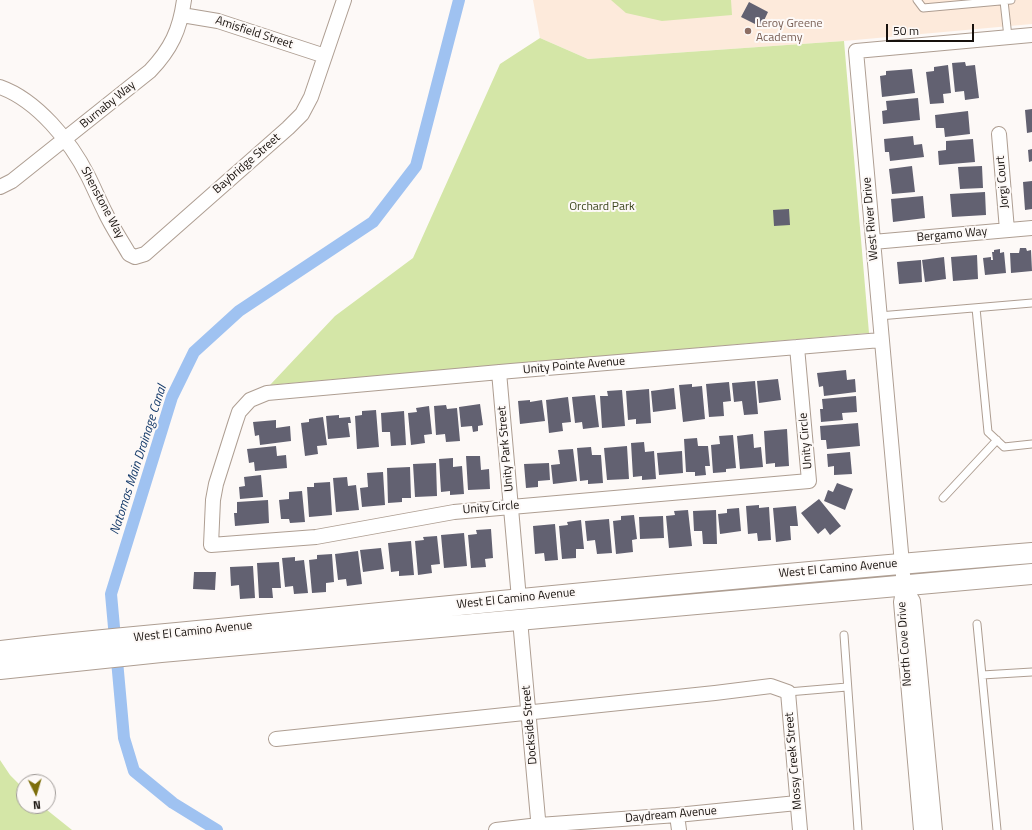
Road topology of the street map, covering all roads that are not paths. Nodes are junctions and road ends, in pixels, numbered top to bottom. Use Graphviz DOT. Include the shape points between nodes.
graph roads {
  1 [pos="184,0"];
  2 [pos="344,0"];
  3 [pos="917,0"];
  4 [pos="1008,0"];
  5 [pos="182,15"];
  6 [pos="1032,35"];
  7 [pos="1008,37"];
  8 [pos="325,56"];
  9 [pos="0,87"];
  10 [pos="999,134"];
  11 [pos="64,140"];
  12 [pos="0,187"];
  13 [pos="1032,228"];
  14 [pos="1007,230"];
  15 [pos="873,242"];
  16 [pos="145,254"];
  17 [pos="1032,303"];
  18 [pos="976,308"];
  19 [pos="879,316"];
  20 [pos="882,340"];
  21 [pos="797,347"];
  22 [pos="499,372"];
  23 [pos="267,393"];
  24 [pos="997,440"];
  25 [pos="1032,444"];
  26 [pos="943,498"];
  27 [pos="511,506"];
  28 [pos="1032,553"];
  29 [pos="901,563"];
  30 [pos="1032,574"];
  31 [pos="904,586"];
  32 [pos="519,599"];
  33 [pos="520,620"];
  34 [pos="977,624"];
  35 [pos="844,635"];
  36 [pos="160,644"];
  37 [pos="0,651"];
  38 [pos="64,652"];
  39 [pos="0,669"];
  40 [pos="1032,672"];
  41 [pos="982,675"];
  42 [pos="848,686"];
  43 [pos="788,692"];
  44 [pos="529,712"];
  45 [pos="276,739"];
  46 [pos="798,803"];
  47 [pos="677,815"];
  48 [pos="539,828"];
  49 [pos="496,830"];
  50 [pos="679,830"];
  51 [pos="800,830"];
  52 [pos="858,830"];
  53 [pos="921,830"];
  54 [pos="935,830"];
  55 [pos="997,830"];
  1 -- 5 [label="street, Burnaby Way"];
  2 -- 8 [label="street, Baybridge Street"];
  3 -- 4 [label="lane" via="924,8"];
  4 -- 7 [label="lane"];
  5 -- 8 [label="street, Amisfield Street" via="218,21"];
  5 -- 11 [label="street, Burnaby Way" via="173,40 163,57 150,71"];
  6 -- 7 [label="street, West River Drive"];
  7 -- 15 [label="street, West River Drive" via="856,51"];
  8 -- 16 [label="street, Baybridge Street" via="311,97 302,114"];
  9 -- 11 [label="street" via="39,110"];
  10 -- 14 [label="street, Jorgi Court"];
  11 -- 12 [label="street, Burnaby Way" via="12,181"];
  11 -- 16 [label="street, Shenstone Way" via="89,177 105,213 129,254 136,257"];
  13 -- 14 [label="street, Bergamo Way"];
  14 -- 15 [label="street, Bergamo Way"];
  15 -- 19 [label="street, West River Drive"];
  17 -- 18 [label="lane"];
  18 -- 19 [label="lane"];
  18 -- 24 [label="lane" via="988,432"];
  19 -- 20 [label="street, West River Drive"];
  20 -- 21 [label="street, Unity Pointe Avenue"];
  20 -- 29 [label="street, West River Drive"];
  21 -- 22 [label="street, Unity Pointe Avenue"];
  21 -- 27 [label="street, Unity Circle" via="809,481"];
  22 -- 23 [label="street, Unity Pointe Avenue"];
  22 -- 27 [label="street, Unity Park Street"];
  23 -- 27 [label="street, Unity Circle" via="250,400 239,412 216,484 211,545 316,537 454,512"];
  24 -- 25 [label="lane" via="1004,447"];
  24 -- 26 [label="lane"];
  27 -- 32 [label="street, Unity Park Street"];
  28 -- 29 [label="main road, West El Camino Avenue"];
  29 -- 31 [label="street, West River Drive"];
  29 -- 32 [label="main road, West El Camino Avenue"];
  30 -- 31 [label="main road, West El Camino Avenue"];
  31 -- 33 [label="main road, West El Camino Avenue"];
  31 -- 53 [label="street, North Cove Drive" via="901,602"];
  31 -- 54 [label="street, North Cove Drive" via="912,601"];
  32 -- 36 [label="main road, West El Camino Avenue"];
  33 -- 36 [label="main road, West El Camino Avenue"];
  33 -- 44 [label="street, Dockside Street"];
  34 -- 41 [label="lane"];
  35 -- 42 [label="lane"];
  36 -- 38 [label="main road, West El Camino Avenue"];
  37 -- 38 [label="main road, West El Camino Avenue"];
  38 -- 39 [label="main road, West El Camino Avenue"];
  40 -- 41 [label="lane"];
  41 -- 55 [label="lane"];
  42 -- 43 [label="lane"];
  42 -- 52 [label="lane"];
  43 -- 44 [label="street" via="771,686"];
  43 -- 46 [label="street, Mossy Creek Street"];
  44 -- 45 [label="street"];
  44 -- 48 [label="street, Dockside Street"];
  46 -- 47 [label="street, Daydream Avenue"];
  46 -- 51 [label="street, Mossy Creek Street"];
  47 -- 48 [label="street, Daydream Avenue"];
  47 -- 50 [label="street"];
  48 -- 49 [label="street, Daydream Avenue"];
}
